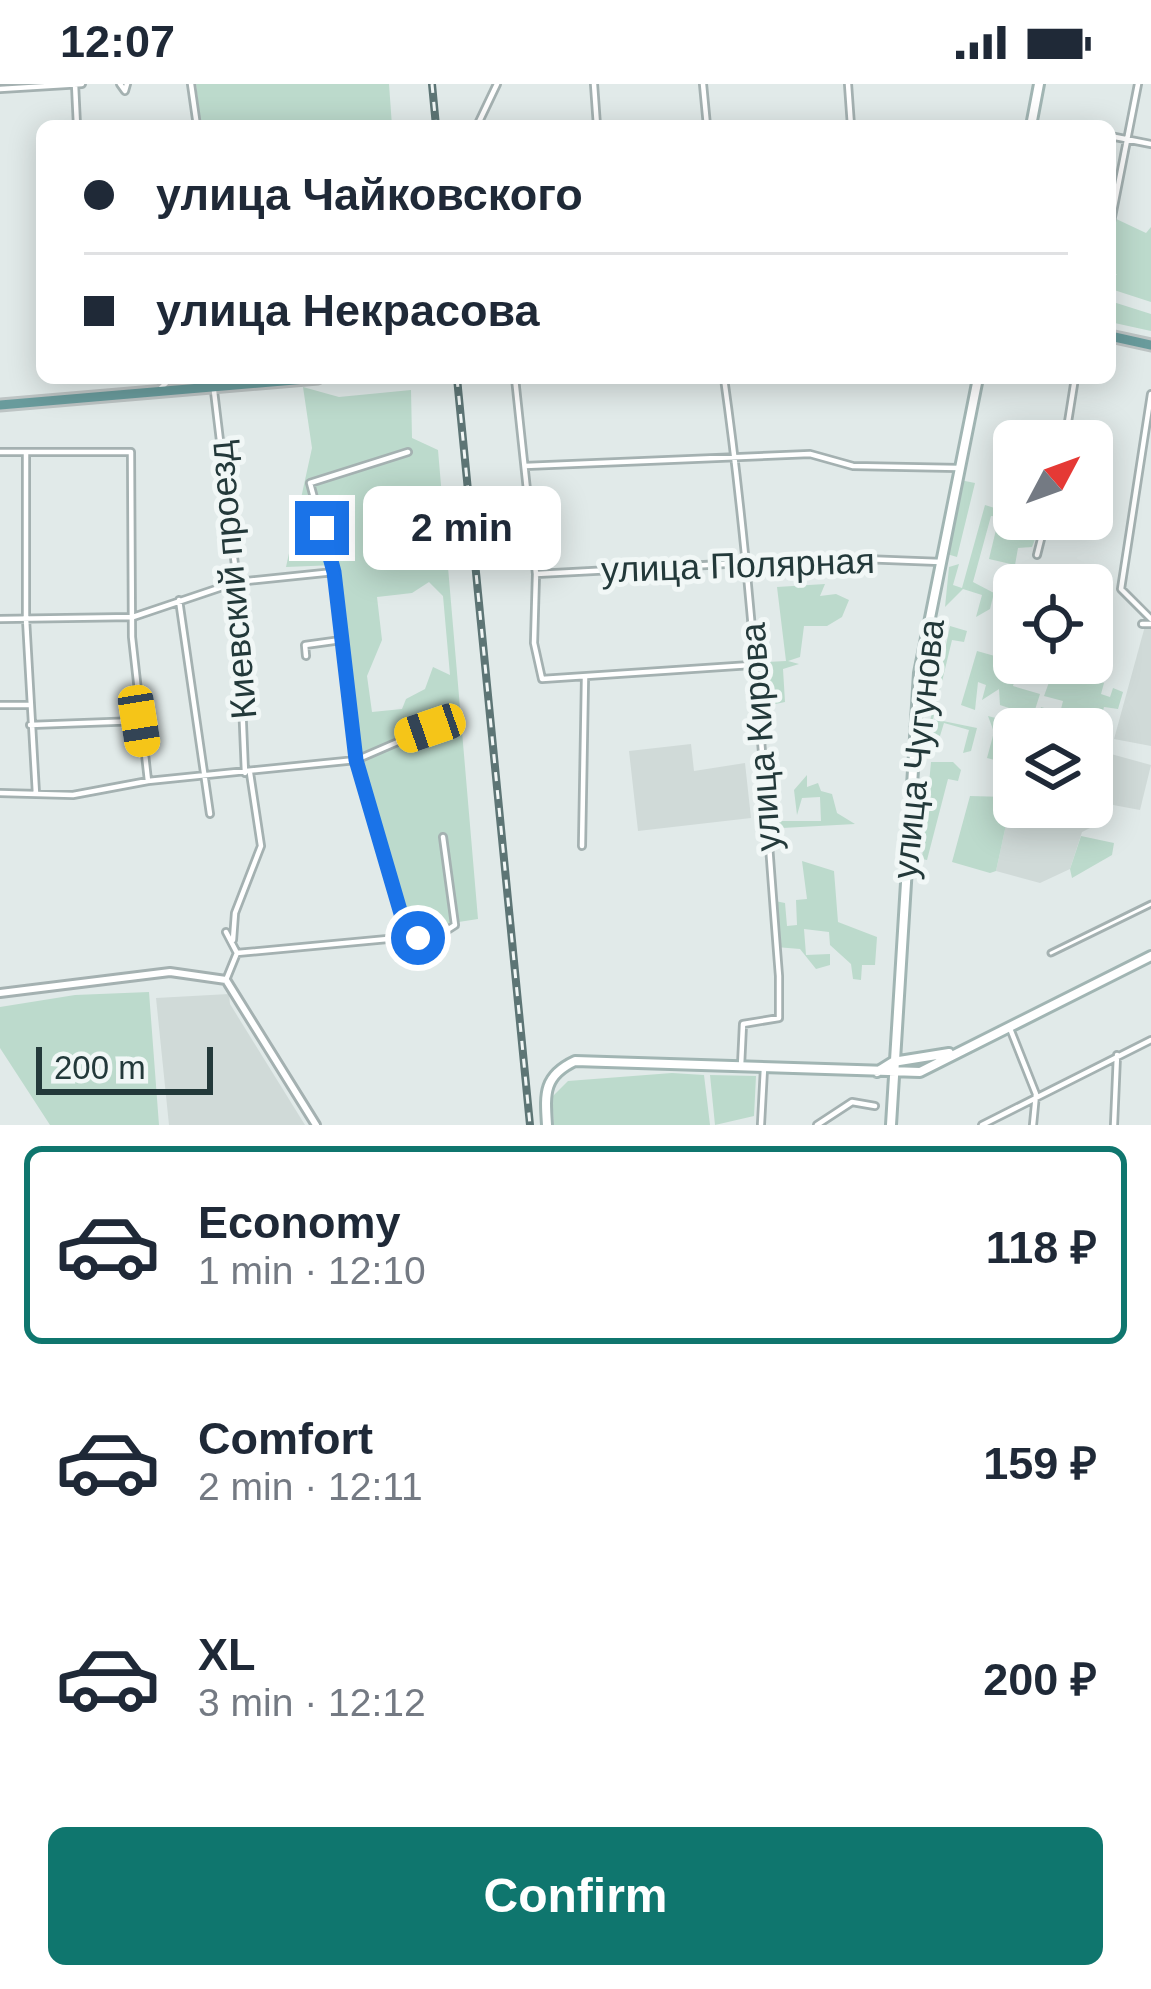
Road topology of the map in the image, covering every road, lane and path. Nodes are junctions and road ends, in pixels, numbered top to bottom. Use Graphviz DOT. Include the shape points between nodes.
graph roads {
  1 [pos="77,84"];
  2 [pos="191,84"];
  3 [pos="496,84"];
  4 [pos="594,84"];
  5 [pos="703,84"];
  6 [pos="848,84"];
  7 [pos="1039,84"];
  8 [pos="1138,84"];
  9 [pos="0,89"];
  10 [pos="77,120"];
  11 [pos="195,120"];
  12 [pos="480,120"];
  13 [pos="597,120"];
  14 [pos="706,120"];
  15 [pos="850,120"];
  16 [pos="1032,120"];
  17 [pos="1116,137"];
  18 [pos="1126,139"];
  19 [pos="1151,144"];
  20 [pos="1116,194"];
  21 [pos="1116,337"];
  22 [pos="1151,345"];
  23 [pos="164,384"];
  24 [pos="249,384"];
  25 [pos="516,384"];
  26 [pos="725,384"];
  27 [pos="977,384"];
  28 [pos="1074,384"];
  29 [pos="214,387"];
  30 [pos="158,391"];
  31 [pos="1151,394"];
  32 [pos="0,405"];
  33 [pos="1068,420"];
  34 [pos="26,451"];
  35 [pos="0,452"];
  36 [pos="408,452"];
  37 [pos="735,454"];
  38 [pos="525,466"];
  39 [pos="959,469"];
  40 [pos="1041,540"];
  41 [pos="1037,555"];
  42 [pos="748,560"];
  43 [pos="941,562"];
  44 [pos="334,572"];
  45 [pos="536,574"];
  46 [pos="237,582"];
  47 [pos="179,599"];
  48 [pos="133,617"];
  49 [pos="0,619"];
  50 [pos="26,619"];
  51 [pos="1151,621"];
  52 [pos="1142,624"];
  53 [pos="343,640"];
  54 [pos="306,656"];
  55 [pos="752,665"];
  56 [pos="585,677"];
  57 [pos="0,705"];
  58 [pos="28,705"];
  59 [pos="139,721"];
  60 [pos="30,725"];
  61 [pos="453,727"];
  62 [pos="356,760"];
  63 [pos="247,773"];
  64 [pos="202,775"];
  65 [pos="148,782"];
  66 [pos="0,793"];
  67 [pos="36,794"];
  68 [pos="210,814"];
  69 [pos="443,837"];
  70 [pos="582,846"];
  71 [pos="1151,904"];
  72 [pos="226,932"];
  73 [pos="233,940"];
  74 [pos="410,940"];
  75 [pos="237,953"];
  76 [pos="1051,953"];
  77 [pos="1151,956"];
  78 [pos="226,980"];
  79 [pos="0,993"];
  80 [pos="1009,1025"];
  81 [pos="1151,1040"];
  82 [pos="956,1052"];
  83 [pos="1117,1055"];
  84 [pos="893,1062"];
  85 [pos="741,1066"];
  86 [pos="764,1068"];
  87 [pos="876,1073"];
  88 [pos="893,1075"];
  89 [pos="1036,1094"];
  90 [pos="875,1106"];
  91 [pos="316,1125"];
  92 [pos="548,1125"];
  93 [pos="760,1125"];
  94 [pos="817,1125"];
  95 [pos="891,1125"];
  96 [pos="982,1125"];
  97 [pos="1034,1125"];
  98 [pos="1114,1125"];
  1 -- 9 [label="street"];
  1 -- 10 [label="street"];
  2 -- 11 [label="street"];
  3 -- 12 [label="street"];
  4 -- 13 [label="street"];
  5 -- 14 [label="street"];
  6 -- 15 [label="street"];
  7 -- 16 [label="main road"];
  8 -- 18 [label="street"];
  17 -- 18 [label="street"];
  18 -- 19 [label="street"];
  18 -- 20 [label="street"];
  21 -- 22 [label="main road"];
  23 -- 30 [label="street"];
  24 -- 29 [label="main road"];
  25 -- 38 [label="street"];
  26 -- 37 [label="street, улица Кирова"];
  27 -- 39 [label="main road, улица Чугунова"];
  28 -- 33 [label="street"];
  29 -- 30 [label="main road"];
  29 -- 46 [label="street, Киевский проезд"];
  30 -- 32 [label="main road"];
  31 -- 51 [label="street" via="1120,589"];
  34 -- 35 [label="street"];
  34 -- 48 [label="street" via="131,452"];
  34 -- 50 [label="street"];
  36 -- 44 [label="street" via="310,483"];
  37 -- 38 [label="street"];
  37 -- 39 [label="street"];
  37 -- 42 [label="street, улица Кирова"];
  38 -- 45 [label="street"];
  39 -- 43 [label="main road, улица Чугунова"];
  40 -- 41 [label="street"];
  42 -- 43 [label="street, улица Полярная"];
  42 -- 45 [label="street, улица Полярная"];
  42 -- 55 [label="street, улица Кирова"];
  43 -- 84 [label="main road, улица Чугунова" via="914,726"];
  44 -- 46 [label="street"];
  44 -- 53 [label="street"];
  45 -- 56 [label="street" via="542,679"];
  46 -- 47 [label="street"];
  46 -- 63 [label="street, Киевский проезд"];
  47 -- 48 [label="street"];
  47 -- 64 [label="street"];
  48 -- 50 [label="street"];
  48 -- 59 [label="street"];
  49 -- 50 [label="street"];
  50 -- 58 [label="street"];
  51 -- 52 [label="street"];
  53 -- 54 [label="street" via="305,645"];
  53 -- 62 [label="street"];
  55 -- 56 [label="street"];
  55 -- 85 [label="street, улица Кирова" via="779,1018 743,1024"];
  56 -- 70 [label="street"];
  57 -- 58 [label="street"];
  58 -- 60 [label="street"];
  59 -- 60 [label="street"];
  59 -- 65 [label="street"];
  60 -- 67 [label="street"];
  61 -- 62 [label="street" via="430,728"];
  62 -- 63 [label="street"];
  62 -- 74 [label="street"];
  63 -- 64 [label="street"];
  63 -- 73 [label="street, Киевский проезд" via="261,846"];
  64 -- 65 [label="street"];
  64 -- 68 [label="street"];
  65 -- 67 [label="street"];
  66 -- 67 [label="street"];
  69 -- 74 [label="street" via="455,925"];
  71 -- 76 [label="street"];
  72 -- 73 [label="street"];
  73 -- 75 [label="street"];
  74 -- 75 [label="street"];
  75 -- 78 [label="street"];
  77 -- 80 [label="main road"];
  78 -- 79 [label="street" via="170,972"];
  78 -- 91 [label="street"];
  80 -- 82 [label="main road"];
  80 -- 89 [label="street"];
  81 -- 83 [label="street"];
  82 -- 84 [label="main road"];
  82 -- 88 [label="main road" via="920,1072"];
  83 -- 89 [label="street"];
  83 -- 98 [label="street"];
  84 -- 87 [label="main road"];
  84 -- 88 [label="main road, улица Чугунова"];
  85 -- 86 [label="main road"];
  85 -- 92 [label="main road" via="567,1064 544,1090"];
  86 -- 87 [label="main road"];
  86 -- 93 [label="street"];
  87 -- 88 [label="main road"];
  88 -- 95 [label="main road, улица Чугунова"];
  89 -- 96 [label="street"];
  89 -- 97 [label="street"];
  90 -- 94 [label="street" via="851,1102"];
}
